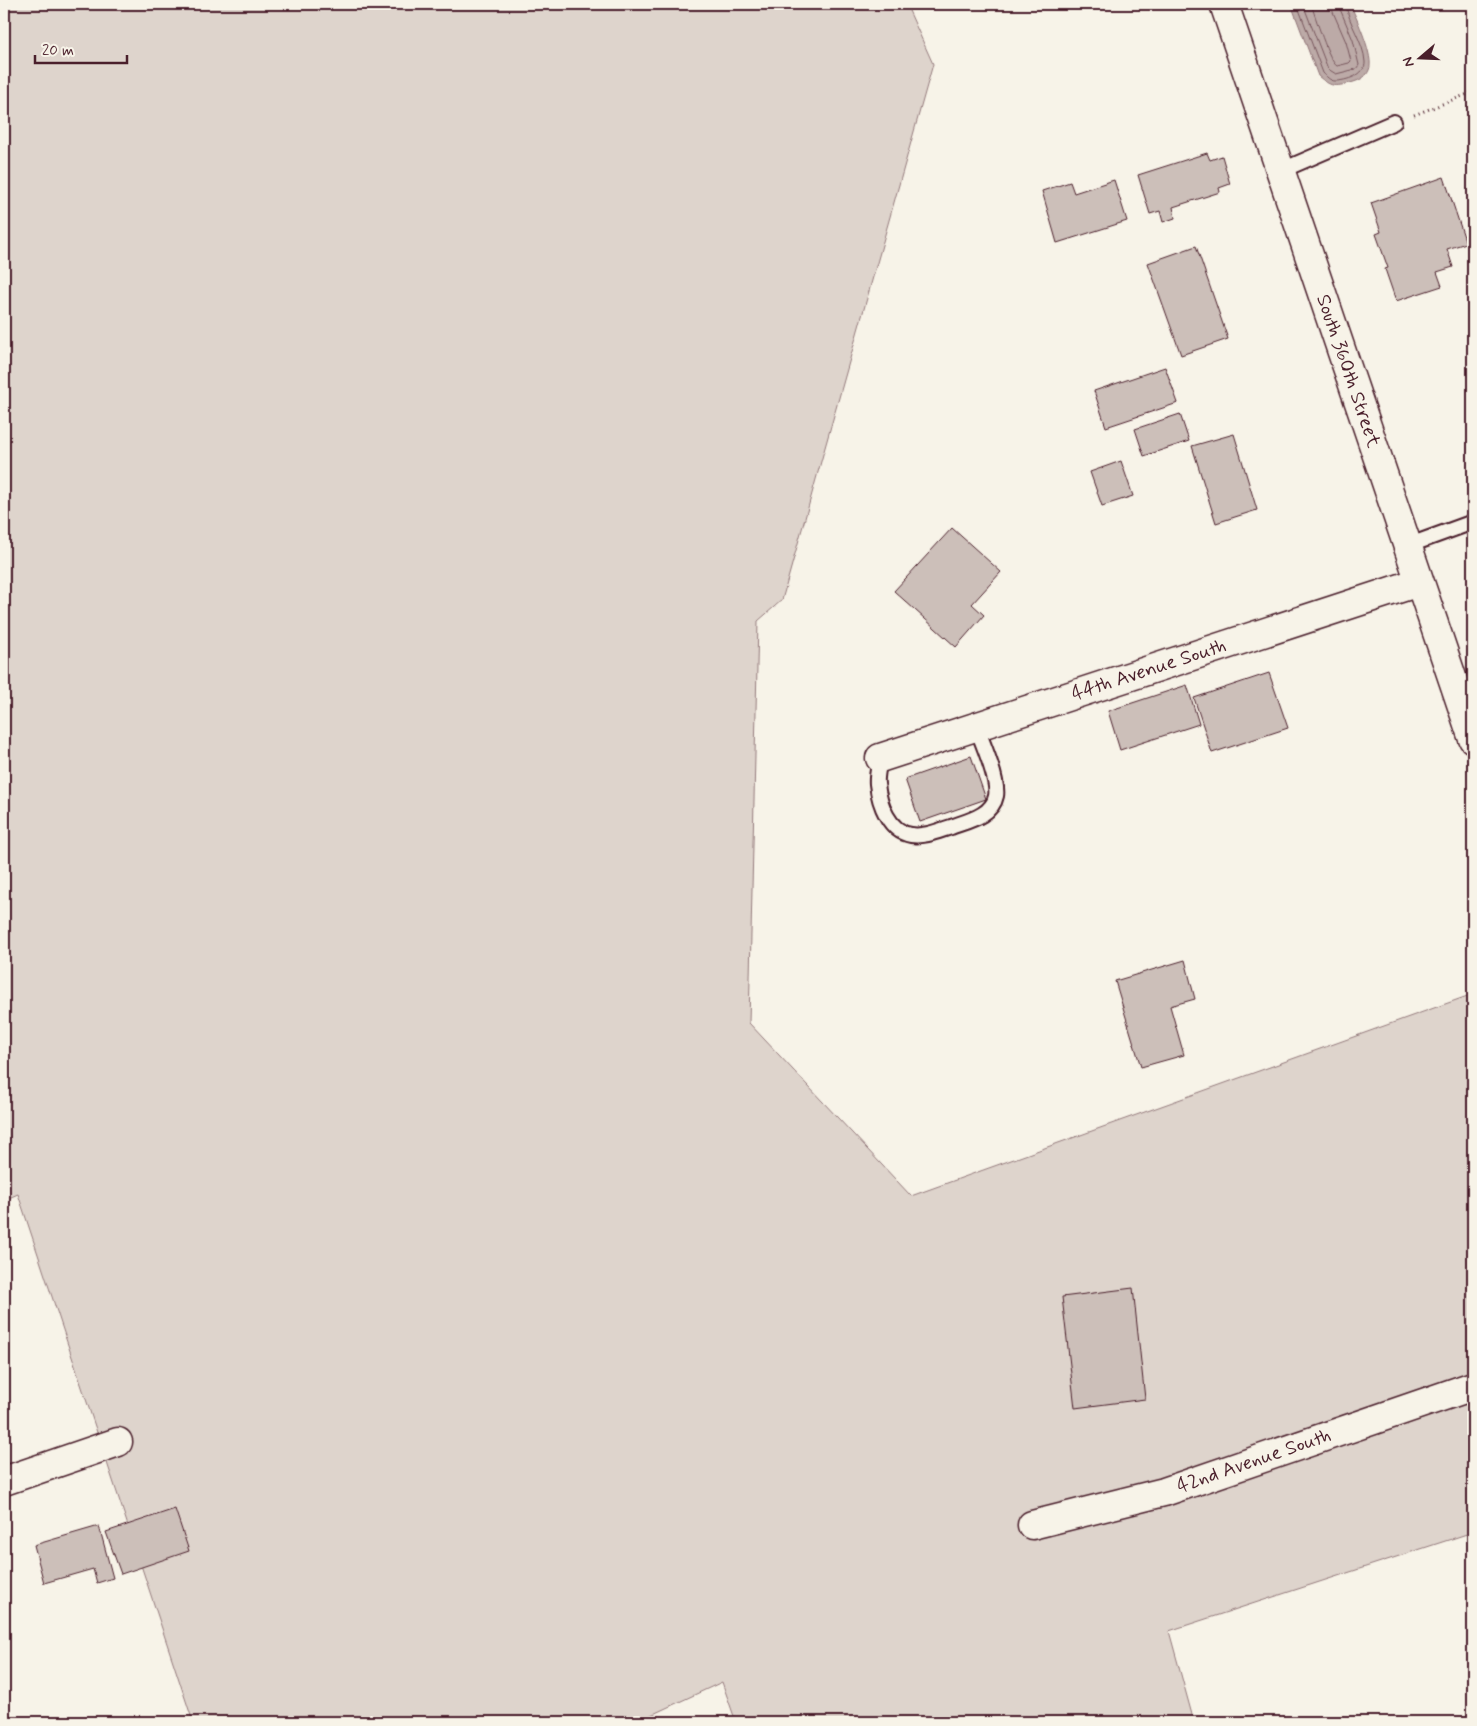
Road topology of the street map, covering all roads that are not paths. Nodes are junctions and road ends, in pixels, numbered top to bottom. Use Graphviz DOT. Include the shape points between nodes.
graph roads {
  1 [pos="1224,4"];
  2 [pos="1394,122"];
  3 [pos="1280,171"];
  4 [pos="1473,522"];
  5 [pos="1406,546"];
  6 [pos="1419,582"];
  7 [pos="976,726"];
  8 [pos="1473,739"];
  9 [pos="880,758"];
  10 [pos="1473,1386"];
  11 [pos="118,1442"];
  12 [pos="4,1482"];
  13 [pos="1032,1525"];
  1 -- 3 [label="street, South 360th Street"];
  2 -- 3 [label="lane"];
  3 -- 5 [label="street, South 360th Street"];
  4 -- 5 [label="lane"];
  5 -- 6 [label="street, South 360th Street"];
  6 -- 7 [label="street, 44th Avenue South"];
  6 -- 8 [label="street, South 360th Street"];
  7 -- 9 [label="street, 44th Avenue South"];
  7 -- 9 [label="lane" via="993,774 996,796 988,810 974,819 929,834 909,835 894,826 882,808 876,783"];
  10 -- 13 [label="street, 42nd Avenue South" via="1164,1492"];
  11 -- 12 [label="street"];
}
